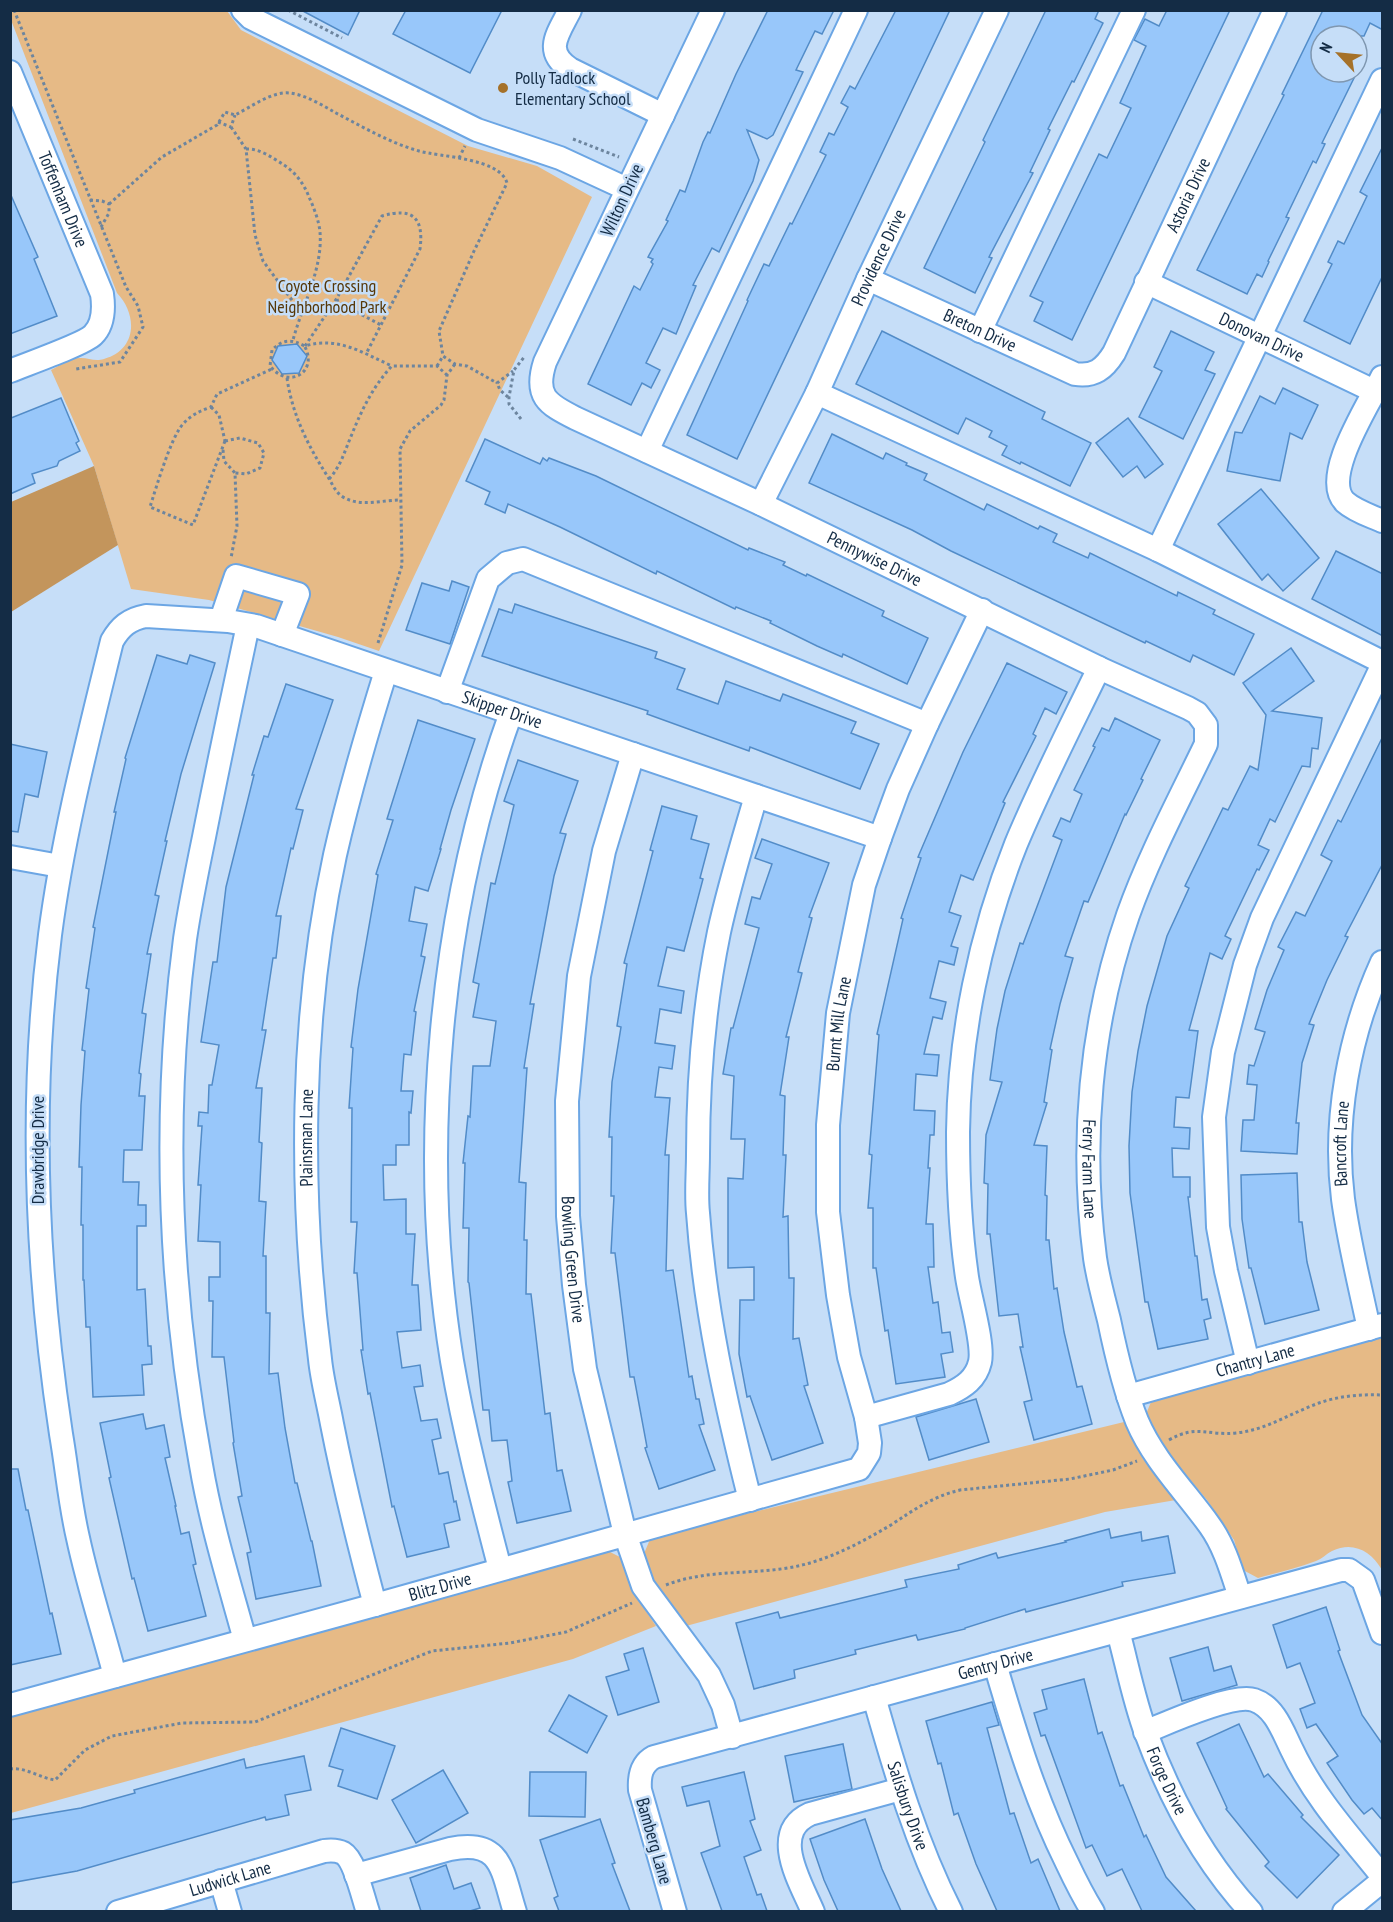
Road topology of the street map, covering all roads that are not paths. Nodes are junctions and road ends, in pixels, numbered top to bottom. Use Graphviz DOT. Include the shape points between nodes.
graph roads {
  1 [pos="243,10"];
  2 [pos="570,10"];
  3 [pos="713,10"];
  4 [pos="856,10"];
  5 [pos="997,10"];
  6 [pos="1134,10"];
  7 [pos="1275,10"];
  8 [pos="10,72"];
  9 [pos="1383,80"];
  10 [pos="663,115"];
  11 [pos="627,189"];
  12 [pos="868,279"];
  13 [pos="1146,282"];
  14 [pos="980,331"];
  15 [pos="1259,335"];
  16 [pos="10,371"];
  17 [pos="1095,374"];
  18 [pos="1379,384"];
  19 [pos="542,393"];
  20 [pos="817,393"];
  21 [pos="647,451"];
  22 [pos="761,504"];
  23 [pos="1383,521"];
  24 [pos="1158,550"];
  25 [pos="982,610"];
  26 [pos="221,620"];
  27 [pos="248,624"];
  28 [pos="121,627"];
  29 [pos="282,635"];
  30 [pos="1383,664"];
  31 [pos="1100,668"];
  32 [pos="386,671"];
  33 [pos="447,692"];
  34 [pos="511,713"];
  35 [pos="927,724"];
  36 [pos="1206,725"];
  37 [pos="633,754"];
  38 [pos="756,796"];
  39 [pos="880,838"];
  40 [pos="10,857"];
  41 [pos="60,866"];
  42 [pos="1383,962"];
  43 [pos="1376,1327"];
  44 [pos="1248,1363"];
  45 [pos="1128,1396"];
  46 [pos="866,1417"];
  47 [pos="865,1461"];
  48 [pos="750,1500"];
  49 [pos="625,1534"];
  50 [pos="500,1569"];
  51 [pos="1240,1597"];
  52 [pos="375,1605"];
  53 [pos="1118,1631"];
  54 [pos="1383,1633"];
  55 [pos="245,1640"];
  56 [pos="995,1664"];
  57 [pos="115,1676"];
  58 [pos="874,1697"];
  59 [pos="10,1705"];
  60 [pos="1145,1732"];
  61 [pos="732,1737"];
  62 [pos="642,1770"];
  63 [pos="901,1789"];
  64 [pos="356,1875"];
  65 [pos="1383,1879"];
  66 [pos="221,1881"];
  67 [pos="118,1911"];
  68 [pos="230,1911"];
  69 [pos="368,1911"];
  70 [pos="515,1911"];
  71 [pos="675,1911"];
  72 [pos="813,1911"];
  73 [pos="951,1911"];
  74 [pos="1093,1911"];
  75 [pos="1251,1911"];
  76 [pos="1344,1911"];
  1 -- 11 [label="street" via="251,18 477,130 560,158"];
  2 -- 10 [label="street" via="554,48 558,59 570,69"];
  3 -- 10 [label="street, Wilton Drive"];
  4 -- 21 [label="street"];
  5 -- 12 [label="street, Providence Drive"];
  6 -- 14 [label="street"];
  7 -- 13 [label="street, Astoria Drive"];
  8 -- 16 [label="street, Toffenham Drive" via="102,294 104,308 98,328 88,339"];
  9 -- 15 [label="street"];
  10 -- 11 [label="street, Wilton Drive"];
  11 -- 19 [label="street, Wilton Drive" via="545,362 540,381"];
  12 -- 14 [label="street, Breton Drive"];
  12 -- 20 [label="street, Providence Drive"];
  13 -- 15 [label="street, Donovan Drive"];
  13 -- 17 [label="street, Astoria Drive" via="1114,353"];
  14 -- 17 [label="street, Breton Drive" via="1075,374"];
  15 -- 18 [label="street, Donovan Drive"];
  15 -- 24 [label="street"];
  18 -- 23 [label="street" via="1345,451 1338,489 1350,505"];
  19 -- 21 [label="street, Pennywise Drive" via="554,407"];
  20 -- 22 [label="street, Providence Drive"];
  20 -- 24 [label="street"];
  21 -- 22 [label="street, Pennywise Drive"];
  22 -- 25 [label="street, Pennywise Drive"];
  24 -- 30 [label="street"];
  25 -- 31 [label="street, Pennywise Drive"];
  25 -- 35 [label="street, Burnt Mill Lane"];
  26 -- 27 [label="street, Skipper Drive"];
  26 -- 28 [label="street, Skipper Drive" via="146,616"];
  26 -- 29 [label="street" via="236,576 298,594"];
  27 -- 29 [label="street, Skipper Drive"];
  27 -- 55 [label="street" via="189,916 177,1017 171,1135 177,1289 189,1395 201,1468"];
  28 -- 41 [label="street, Drawbridge Drive" via="112,641 93,713"];
  29 -- 32 [label="street, Skipper Drive"];
  30 -- 44 [label="street" via="1262,918 1222,1052 1214,1117 1218,1227"];
  31 -- 36 [label="street, Pennywise Drive" via="1188,708"];
  31 -- 46 [label="street" via="1016,845 990,923 970,1010 958,1103 958,1179 964,1256 980,1362 967,1384 956,1391"];
  32 -- 33 [label="street, Skipper Drive"];
  32 -- 52 [label="street, Plainsman Lane" via="355,772 318,955 306,1146 308,1246 320,1361 347,1499"];
  33 -- 34 [label="street, Skipper Drive"];
  33 -- 35 [label="street" via="488,579 507,563 523,559"];
  34 -- 37 [label="street, Skipper Drive"];
  34 -- 50 [label="street" via="484,796 462,887 448,970 437,1103 437,1208 452,1360 471,1457"];
  35 -- 39 [label="street, Burnt Mill Lane"];
  36 -- 45 [label="street, Ferry Farm Lane" via="1206,744 1128,915 1110,975 1095,1056 1088,1137 1090,1213 1095,1260"];
  37 -- 38 [label="street, Skipper Drive"];
  37 -- 49 [label="street, Bowling Green Drive" via="604,851 579,976 567,1101 568,1216 579,1329"];
  38 -- 39 [label="street, Skipper Drive"];
  38 -- 48 [label="street" via="719,934 708,999 698,1123 698,1212 709,1316"];
  39 -- 46 [label="street, Burnt Mill Lane" via="864,885 838,1013 828,1125 828,1212 838,1295 849,1357"];
  40 -- 41 [label="street"];
  41 -- 57 [label="street, Drawbridge Drive" via="38,1072 38,1210 51,1370 77,1537"];
  42 -- 43 [label="street, Bancroft Lane" via="1351,1057 1342,1106 1340,1155 1343,1198"];
  43 -- 44 [label="street, Chantry Lane"];
  44 -- 45 [label="street, Chantry Lane"];
  45 -- 51 [label="street, Ferry Farm Lane" via="1147,1442 1212,1528"];
  46 -- 47 [label="street, Burnt Mill Lane" via="870,1443"];
  47 -- 48 [label="street, Blitz Drive" via="854,1471"];
  48 -- 49 [label="street, Blitz Drive"];
  49 -- 50 [label="street, Blitz Drive"];
  49 -- 61 [label="street, Bowling Green Drive" via="646,1591 709,1675"];
  50 -- 52 [label="street, Blitz Drive"];
  51 -- 53 [label="street, Gentry Drive"];
  51 -- 54 [label="street, Gentry Drive" via="1348,1570 1363,1580"];
  52 -- 55 [label="street, Blitz Drive"];
  53 -- 56 [label="street, Gentry Drive"];
  53 -- 60 [label="street, Forge Drive"];
  55 -- 57 [label="street, Blitz Drive"];
  56 -- 58 [label="street, Gentry Drive"];
  56 -- 74 [label="street" via="1022,1758 1052,1832"];
  57 -- 59 [label="street, Blitz Drive"];
  58 -- 61 [label="street, Gentry Drive"];
  58 -- 63 [label="street, Salisbury Drive"];
  60 -- 65 [label="street" via="1231,1701 1252,1699 1265,1706 1279,1722 1317,1794"];
  60 -- 75 [label="street, Forge Drive" via="1197,1842 1232,1892"];
  61 -- 62 [label="street, Gentry Drive" via="654,1757"];
  62 -- 71 [label="street, Bamberg Lane" via="641,1798"];
  63 -- 72 [label="street" via="810,1814 794,1827 789,1854"];
  63 -- 73 [label="street, Salisbury Drive" via="919,1844"];
  64 -- 66 [label="street, Ludwick Lane" via="351,1862 334,1850"];
  64 -- 69 [label="street"];
  64 -- 70 [label="street" via="450,1849 476,1846 490,1852 501,1865"];
  65 -- 76 [label="street"];
  66 -- 67 [label="street, Ludwick Lane"];
  66 -- 68 [label="street"];
}
